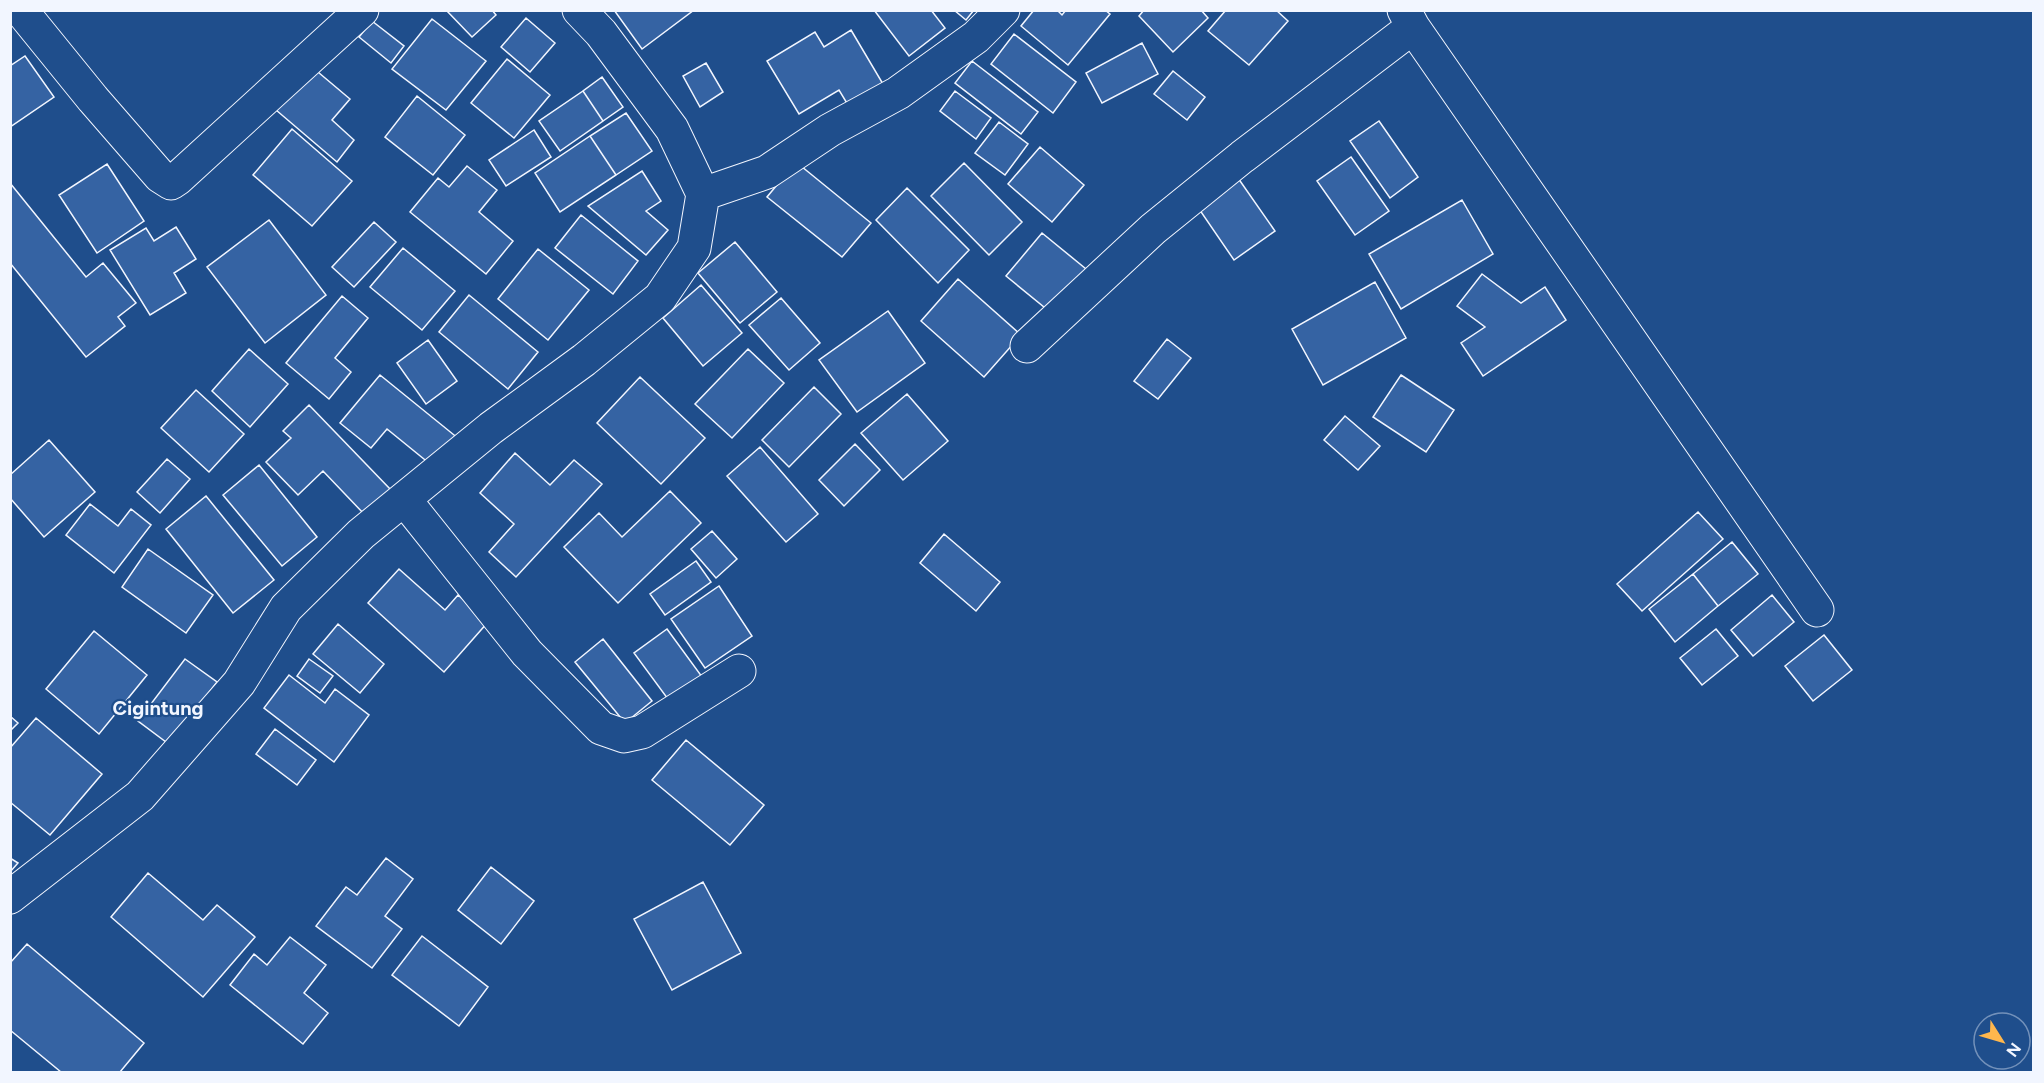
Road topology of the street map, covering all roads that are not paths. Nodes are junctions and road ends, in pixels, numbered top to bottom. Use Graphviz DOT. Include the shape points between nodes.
graph roads {
  1 [pos="362,10"];
  2 [pos="579,10"];
  3 [pos="1003,10"];
  4 [pos="24,14"];
  5 [pos="1408,19"];
  6 [pos="703,194"];
  7 [pos="1027,346"];
  8 [pos="404,499"];
  9 [pos="1817,610"];
  10 [pos="738,670"];
  11 [pos="10,897"];
  1 -- 4 [label="street" via="171,183 145,159"];
  2 -- 6 [label="street" via="601,33 672,129"];
  3 -- 6 [label="street" via="976,37 898,93 830,130 767,172"];
  5 -- 7 [label="street" via="1153,229"];
  5 -- 9 [label="street"];
  6 -- 8 [label="street" via="694,248 660,298"];
  8 -- 10 [label="street" via="527,653 600,728 624,736 642,732"];
  8 -- 11 [label="street" via="361,534 286,608 239,683 140,796"];
}
